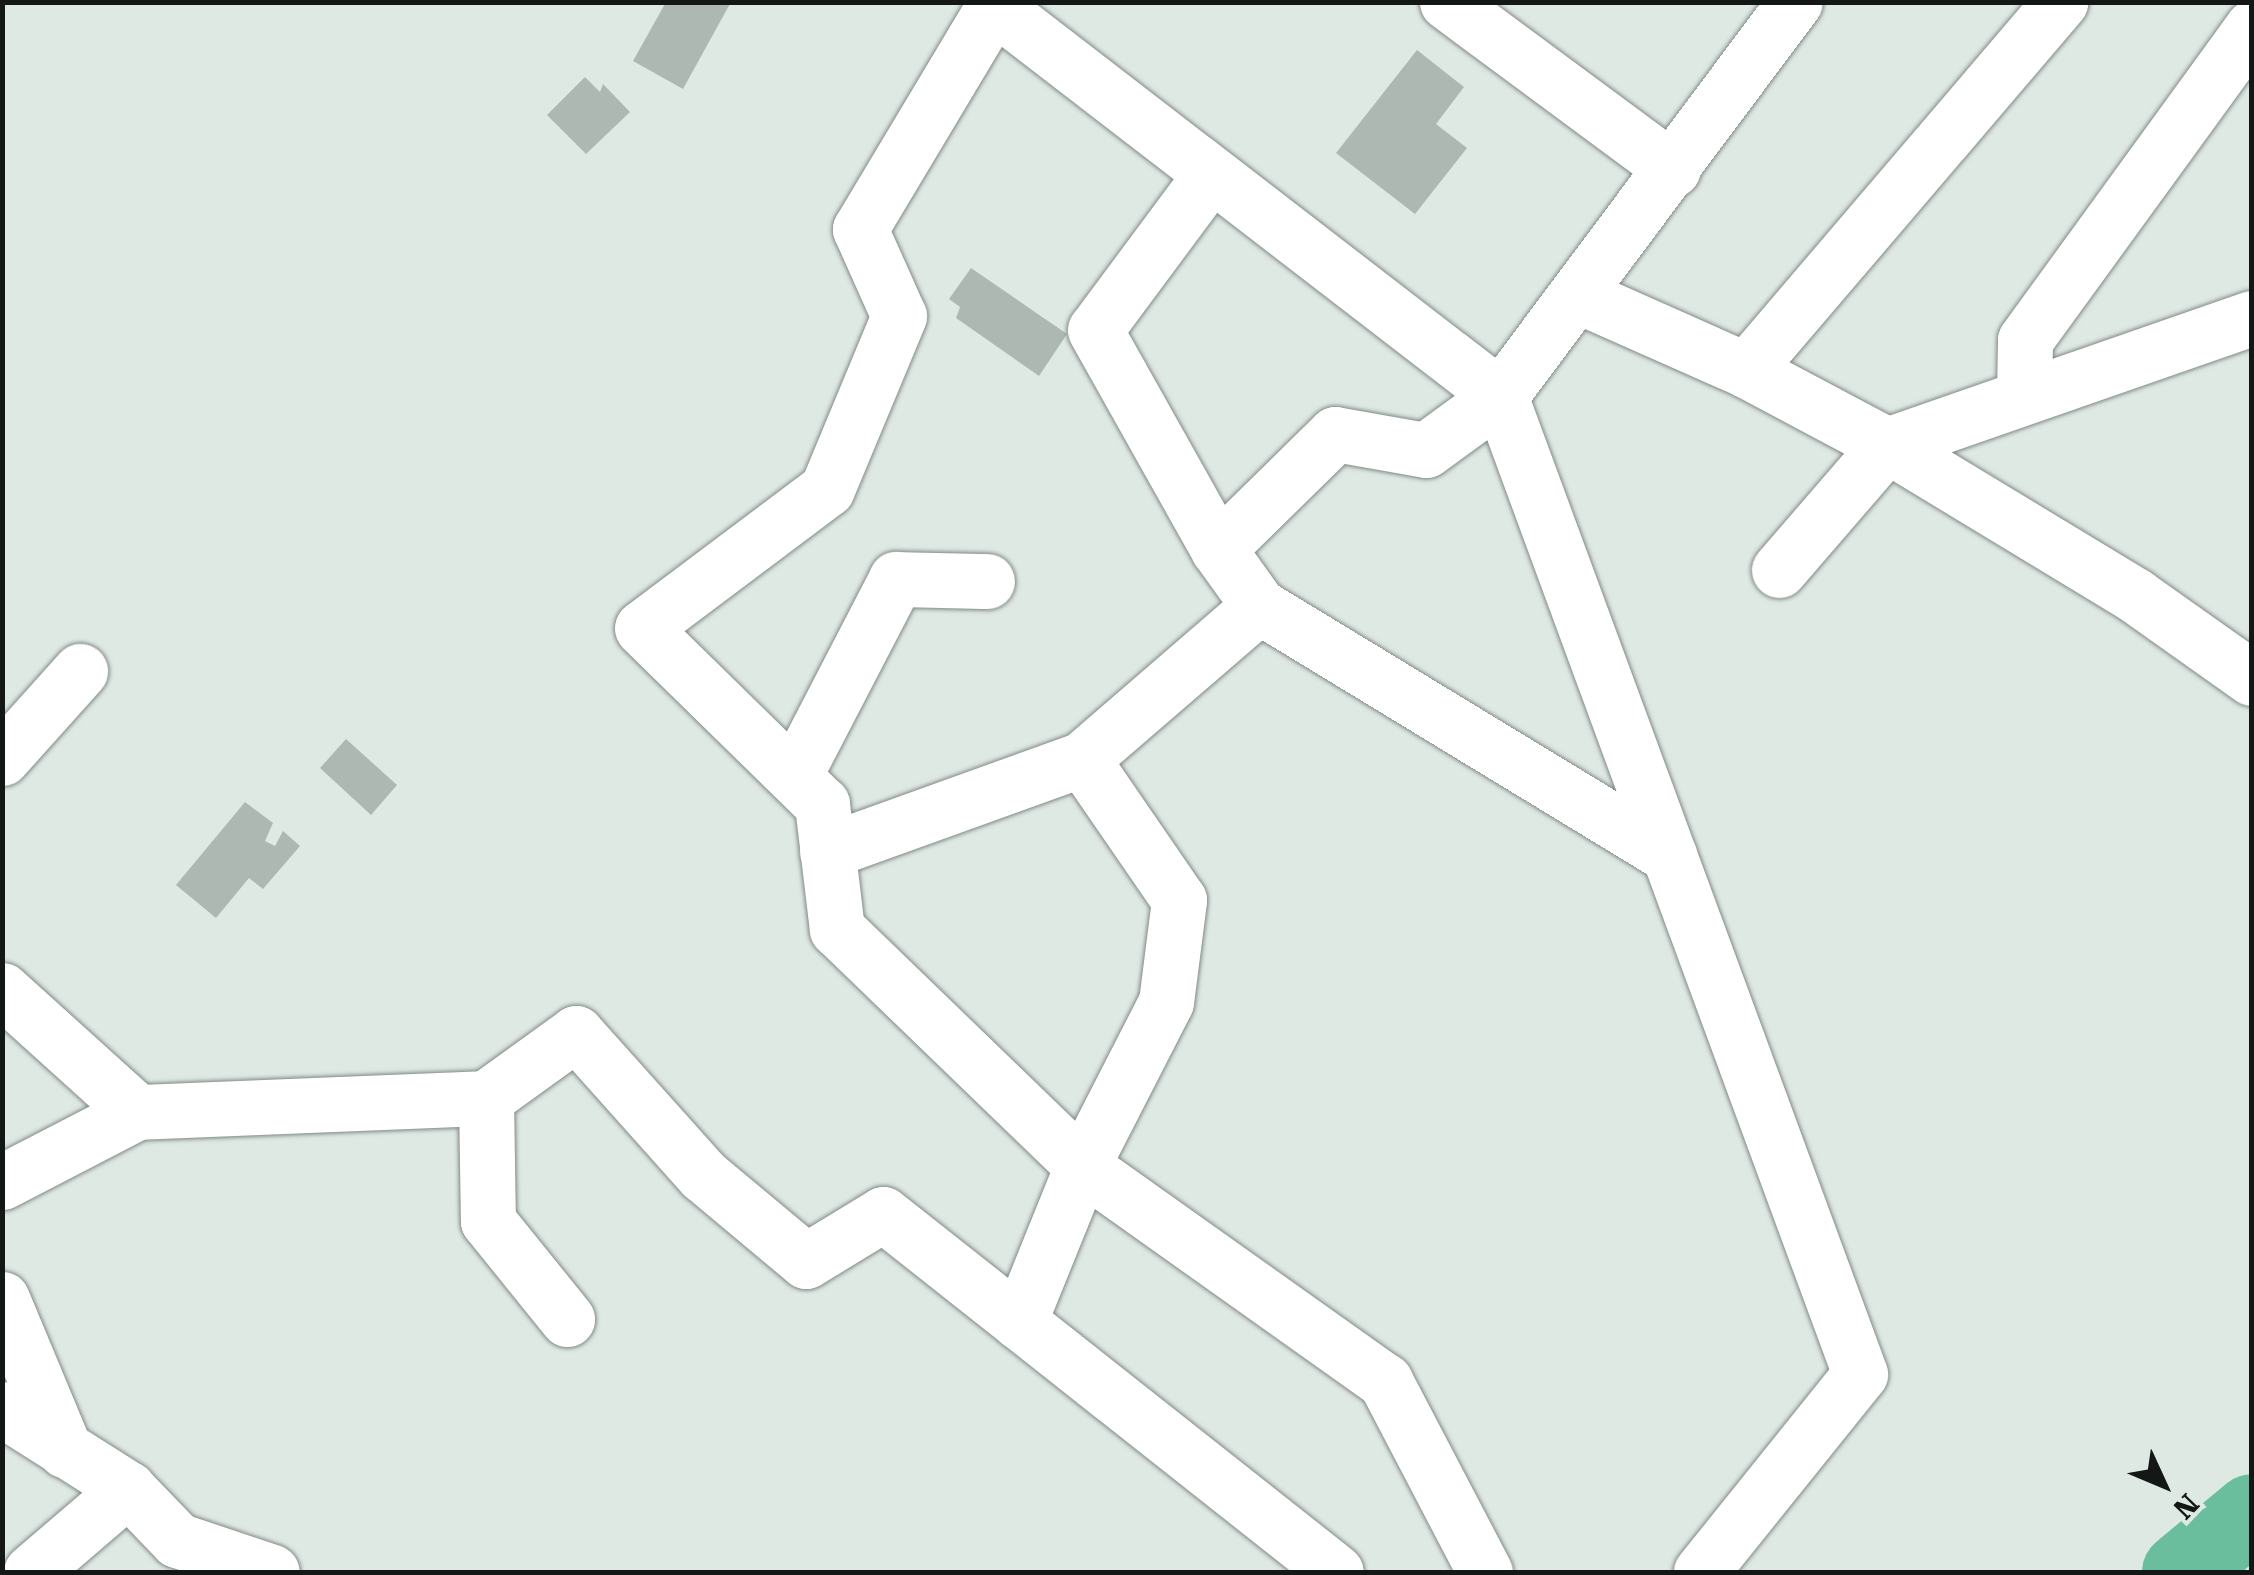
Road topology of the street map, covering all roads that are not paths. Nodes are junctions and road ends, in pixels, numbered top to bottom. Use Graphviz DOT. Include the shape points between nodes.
graph roads {
  1 [pos="1447,2"];
  2 [pos="1795,2"];
  3 [pos="2060,2"];
  4 [pos="995,4"];
  5 [pos="2252,27"];
  6 [pos="1673,169"];
  7 [pos="1212,174"];
  8 [pos="1577,295"];
  9 [pos="2252,318"];
  10 [pos="1746,370"];
  11 [pos="2024,394"];
  12 [pos="1500,396"];
  13 [pos="1886,445"];
  14 [pos="1218,549"];
  15 [pos="1779,570"];
  16 [pos="988,581"];
  17 [pos="1259,606"];
  18 [pos="80,671"];
  19 [pos="2252,678"];
  20 [pos="2,758"];
  21 [pos="1082,759"];
  22 [pos="794,776"];
  23 [pos="827,851"];
  24 [pos="1669,854"];
  25 [pos="2,990"];
  26 [pos="486,1098"];
  27 [pos="138,1112"];
  28 [pos="1082,1166"];
  29 [pos="2,1182"];
  30 [pos="2,1299"];
  31 [pos="567,1320"];
  32 [pos="1019,1322"];
  33 [pos="2,1408"];
  34 [pos="65,1450"];
  35 [pos="128,1489"];
  36 [pos="31,1572"];
  37 [pos="272,1572"];
  38 [pos="1336,1572"];
  39 [pos="1485,1572"];
  40 [pos="1701,1572"];
  1 -- 6 [label="street"];
  2 -- 6 [label="street"];
  3 -- 10 [label="street"];
  4 -- 7 [label="street"];
  4 -- 22 [label="street" via="860,229 899,316 827,489 642,628"];
  5 -- 11 [label="street" via="2025,340"];
  6 -- 8 [label="street"];
  7 -- 12 [label="street"];
  7 -- 14 [label="street" via="1095,330"];
  8 -- 10 [label="street"];
  8 -- 12 [label="street"];
  9 -- 11 [label="street"];
  10 -- 13 [label="street"];
  11 -- 13 [label="street"];
  12 -- 14 [label="street" via="1426,450 1335,434"];
  12 -- 24 [label="street"];
  13 -- 15 [label="street"];
  13 -- 19 [label="street" via="2136,596"];
  14 -- 17 [label="street"];
  16 -- 22 [label="street" via="896,578"];
  17 -- 21 [label="street"];
  17 -- 24 [label="street"];
  18 -- 20 [label="street"];
  21 -- 23 [label="street"];
  21 -- 28 [label="street" via="1179,900 1166,1002"];
  22 -- 23 [label="street" via="822,804"];
  23 -- 28 [label="street" via="836,929"];
  24 -- 40 [label="street" via="1860,1374"];
  25 -- 27 [label="street"];
  26 -- 27 [label="street"];
  26 -- 31 [label="street" via="488,1222"];
  26 -- 32 [label="street" via="576,1033 703,1175 806,1261 883,1214"];
  27 -- 29 [label="street"];
  28 -- 32 [label="street"];
  28 -- 39 [label="street" via="1384,1381"];
  30 -- 34 [label="street"];
  32 -- 38 [label="street"];
  33 -- 34 [label="street"];
  34 -- 35 [label="street"];
  35 -- 36 [label="street"];
  35 -- 37 [label="street" via="176,1540"];
}
